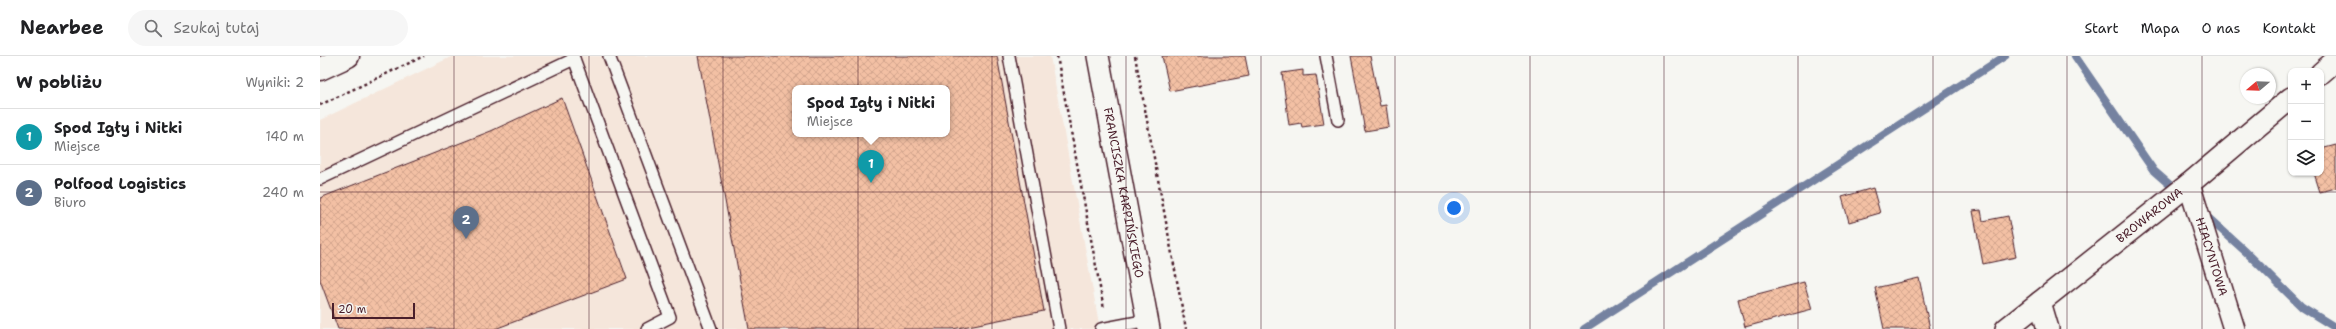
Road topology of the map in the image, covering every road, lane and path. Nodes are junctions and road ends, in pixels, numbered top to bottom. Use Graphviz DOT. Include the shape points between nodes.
graph roads {
  1 [pos="348,56"];
  2 [pos="424,56"];
  3 [pos="609,56"];
  4 [pos="1009,56"];
  5 [pos="1057,56"];
  6 [pos="1098,56"];
  7 [pos="1135,56"];
  8 [pos="1326,56"];
  9 [pos="574,57"];
  10 [pos="2336,60"];
  11 [pos="320,69"];
  12 [pos="2324,70"];
  13 [pos="2288,101"];
  14 [pos="320,105"];
  15 [pos="1338,120"];
  16 [pos="320,179"];
  17 [pos="2189,184"];
  18 [pos="2040,302"];
  19 [pos="1149,324"];
  20 [pos="1105,328"];
  21 [pos="647,329"];
  22 [pos="711,329"];
  23 [pos="1059,329"];
  24 [pos="1186,329"];
  25 [pos="2006,329"];
  26 [pos="2048,329"];
  27 [pos="2234,329"];
  1 -- 11 [label="street"];
  2 -- 14 [label="path"];
  3 -- 22 [label="lane"];
  4 -- 23 [label="lane"];
  5 -- 20 [label="path"];
  6 -- 19 [label="street, FRANCISZKA KARPIŃSKIEGO"];
  7 -- 24 [label="path"];
  8 -- 15 [label="lane"];
  9 -- 16 [label="lane"];
  9 -- 21 [label="lane" via="670,317"];
  10 -- 12 [label="street"];
  13 -- 17 [label="street, BROWAROWA"];
  17 -- 18 [label="street, BROWAROWA"];
  17 -- 27 [label="street, HIACYNTOWA"];
  18 -- 25 [label="street, BROWAROWA"];
  18 -- 26 [label="street"];
  19 -- 20 [label="lane"];
}
